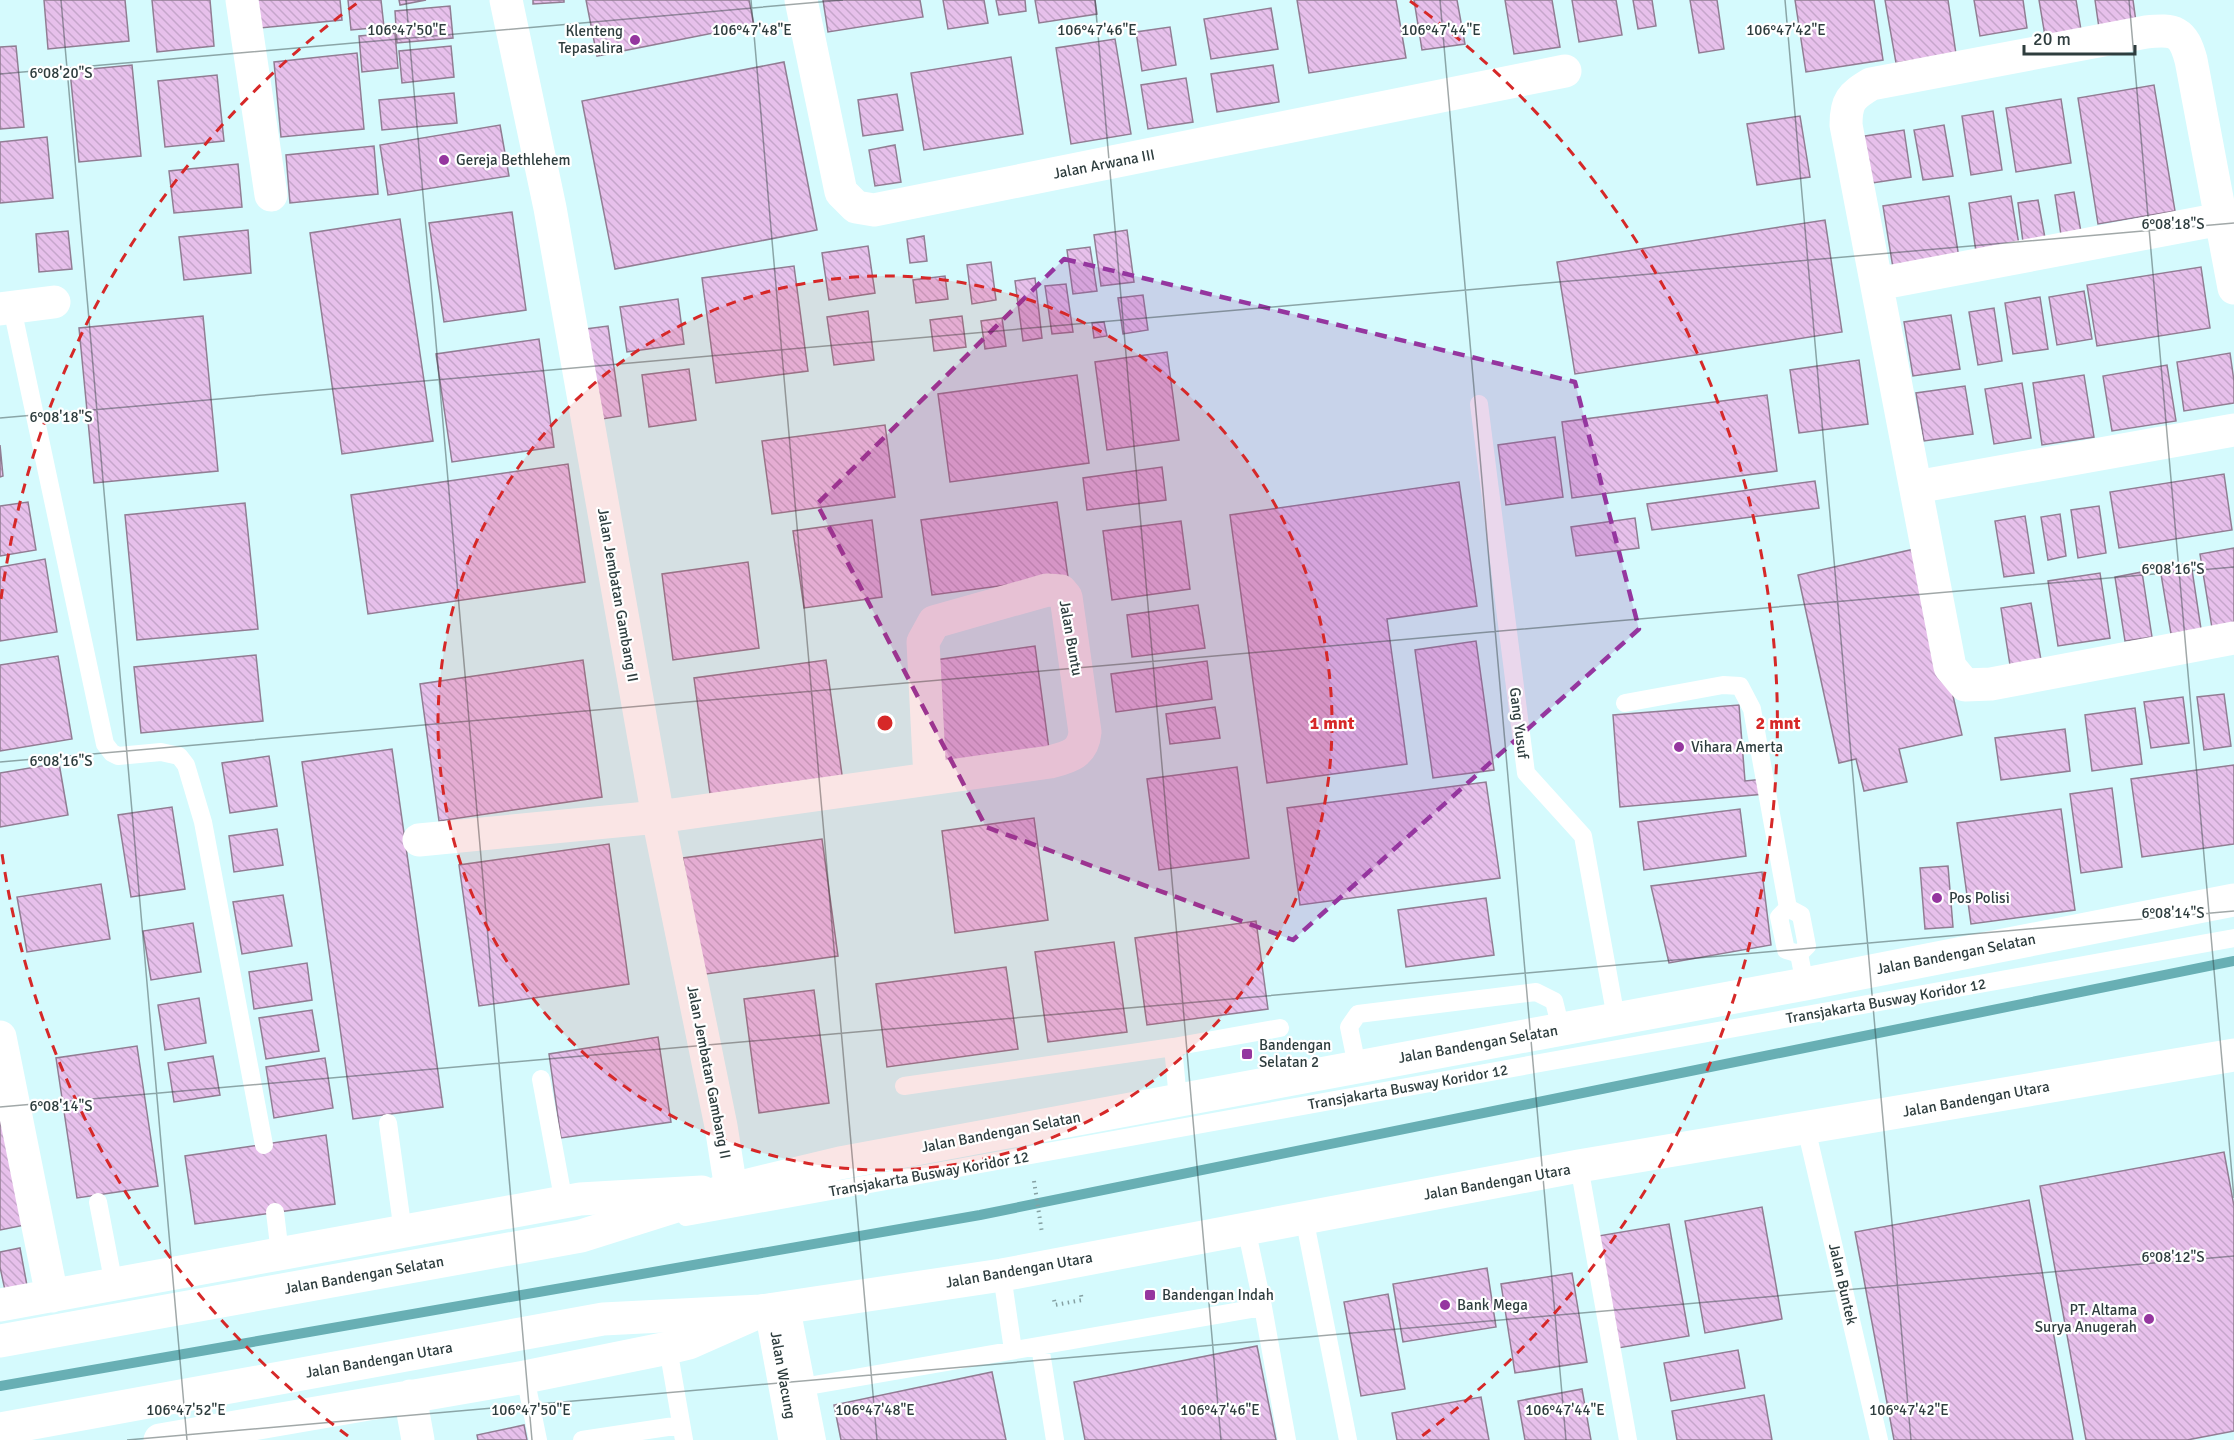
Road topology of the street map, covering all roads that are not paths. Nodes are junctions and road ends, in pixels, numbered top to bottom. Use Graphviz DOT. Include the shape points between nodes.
graph roads {
  1 [pos="242,0"];
  2 [pos="506,0"];
  3 [pos="801,0"];
  4 [pos="1565,71"];
  5 [pos="271,195"];
  6 [pos="2221,219"];
  7 [pos="1877,284"];
  8 [pos="2234,288"];
  9 [pos="54,302"];
  10 [pos="6,308"];
  11 [pos="1479,404"];
  12 [pos="2234,430"];
  13 [pos="1916,487"];
  14 [pos="2234,638"];
  15 [pos="1625,703"];
  16 [pos="930,779"];
  17 [pos="657,817"];
  18 [pos="419,840"];
  19 [pos="2234,900"];
  20 [pos="2234,938"];
  21 [pos="1802,969"];
  22 [pos="1616,1018"];
  23 [pos="1280,1028"];
  24 [pos="1561,1029"];
  25 [pos="0,1037"];
  26 [pos="1173,1047"];
  27 [pos="2234,1055"];
  28 [pos="1357,1066"];
  29 [pos="541,1079"];
  30 [pos="904,1086"];
  31 [pos="1179,1099"];
  32 [pos="388,1123"];
  33 [pos="1806,1128"];
  34 [pos="264,1144"];
  35 [pos="1579,1167"];
  36 [pos="727,1190"];
  37 [pos="98,1202"];
  38 [pos="564,1203"];
  39 [pos="275,1212"];
  40 [pos="1304,1217"];
  41 [pos="1246,1228"];
  42 [pos="404,1232"];
  43 [pos="581,1236"];
  44 [pos="280,1254"];
  45 [pos="1002,1275"];
  46 [pos="114,1285"];
  47 [pos="52,1296"];
  48 [pos="0,1305"];
  49 [pos="1263,1307"];
  50 [pos="774,1309"];
  51 [pos="0,1341"];
  52 [pos="1040,1346"];
  53 [pos="668,1348"];
  54 [pos="1013,1350"];
  55 [pos="525,1377"];
  56 [pos="808,1386"];
  57 [pos="410,1396"];
  58 [pos="0,1429"];
  59 [pos="682,1432"];
  60 [pos="160,1440"];
  61 [pos="418,1440"];
  62 [pos="538,1440"];
  63 [pos="582,1440"];
  64 [pos="795,1440"];
  65 [pos="817,1440"];
  66 [pos="1055,1440"];
  67 [pos="1287,1440"];
  68 [pos="1348,1440"];
  69 [pos="1628,1440"];
  70 [pos="1879,1440"];
  1 -- 5 [label="street"];
  2 -- 17 [label="street, Jalan Jembatan Gambang II" via="550,208"];
  3 -- 4 [label="street, Jalan Arwana III" via="841,192 856,207 874,210"];
  6 -- 7 [label="street"];
  6 -- 7 [label="street" via="2184,39 2169,31 2135,34 1871,84 1854,94 1846,109 1846,125"];
  6 -- 8 [label="street"];
  7 -- 13 [label="street"];
  9 -- 10 [label="street"];
  10 -- 34 [label="lane" via="105,744 118,756 161,752 179,756 186,765 203,822"];
  11 -- 22 [label="lane, Gang Yusuf" via="1526,773 1583,836"];
  12 -- 13 [label="street"];
  13 -- 14 [label="street" via="1950,667 1965,685 1991,684"];
  15 -- 21 [label="lane" via="1723,685 1740,686 1752,709 1788,908 1801,915 1807,946"];
  16 -- 16 [label="street, Jalan Buntu" via="1050,762 1080,749 1085,732 1081,693 1066,597 1061,591 1047,590 934,622 923,642"];
  16 -- 17 [label="street, Jalan Buntu"];
  17 -- 18 [label="street, Jalan Buntu"];
  17 -- 36 [label="street, Jalan Jembatan Gambang II" via="721,1126"];
  19 -- 21 [label="street, Jalan Bandengan Selatan"];
  20 -- 43 [label="lane, Transjakarta Busway Koridor 12"];
  21 -- 22 [label="street, Jalan Bandengan Selatan"];
  22 -- 24 [label="street, Jalan Bandengan Selatan"];
  23 -- 26 [label="lane"];
  24 -- 28 [label="street, Jalan Bandengan Selatan"];
  24 -- 28 [label="lane" via="1554,1001 1536,992 1358,1014 1349,1027"];
  25 -- 47 [label="street"];
  26 -- 30 [label="lane"];
  26 -- 31 [label="lane"];
  27 -- 33 [label="street, Jalan Bandengan Utara"];
  28 -- 31 [label="street, Jalan Bandengan Selatan"];
  29 -- 38 [label="lane"];
  31 -- 36 [label="street, Jalan Bandengan Selatan" via="851,1161"];
  32 -- 42 [label="lane"];
  33 -- 35 [label="street, Jalan Bandengan Utara"];
  33 -- 70 [label="lane, Jalan Buntek"];
  35 -- 40 [label="street, Jalan Bandengan Utara"];
  35 -- 69 [label="lane"];
  36 -- 38 [label="street, Jalan Bandengan Selatan"];
  36 -- 43 [label="street, Jalan Bandengan Selatan"];
  37 -- 46 [label="lane"];
  38 -- 42 [label="street, Jalan Bandengan Selatan"];
  39 -- 44 [label="lane"];
  40 -- 41 [label="street, Jalan Bandengan Utara"];
  40 -- 68 [label="lane"];
  41 -- 45 [label="street, Jalan Bandengan Utara"];
  41 -- 49 [label="lane"];
  42 -- 44 [label="street, Jalan Bandengan Selatan"];
  43 -- 51 [label="street, Jalan Bandengan Selatan"];
  44 -- 46 [label="street, Jalan Bandengan Selatan"];
  45 -- 50 [label="street, Jalan Bandengan Utara"];
  45 -- 54 [label="lane"];
  46 -- 47 [label="street, Jalan Bandengan Selatan"];
  47 -- 48 [label="street, Jalan Bandengan Selatan"];
  49 -- 52 [label="lane"];
  49 -- 67 [label="lane"];
  50 -- 53 [label="street, Jalan Bandengan Utara"];
  50 -- 56 [label="lane"];
  50 -- 58 [label="street, Jalan Bandengan Utara" via="603,1319"];
  50 -- 64 [label="street, Jalan Wacung"];
  52 -- 54 [label="lane"];
  52 -- 66 [label="lane"];
  53 -- 55 [label="street, Jalan Bandengan Utara"];
  53 -- 59 [label="lane"];
  54 -- 56 [label="lane"];
  55 -- 57 [label="street, Jalan Bandengan Utara"];
  55 -- 62 [label="lane"];
  56 -- 65 [label="lane"];
  57 -- 60 [label="street, Jalan Bandengan Utara"];
  57 -- 61 [label="street"];
  59 -- 63 [label="lane"];
}
